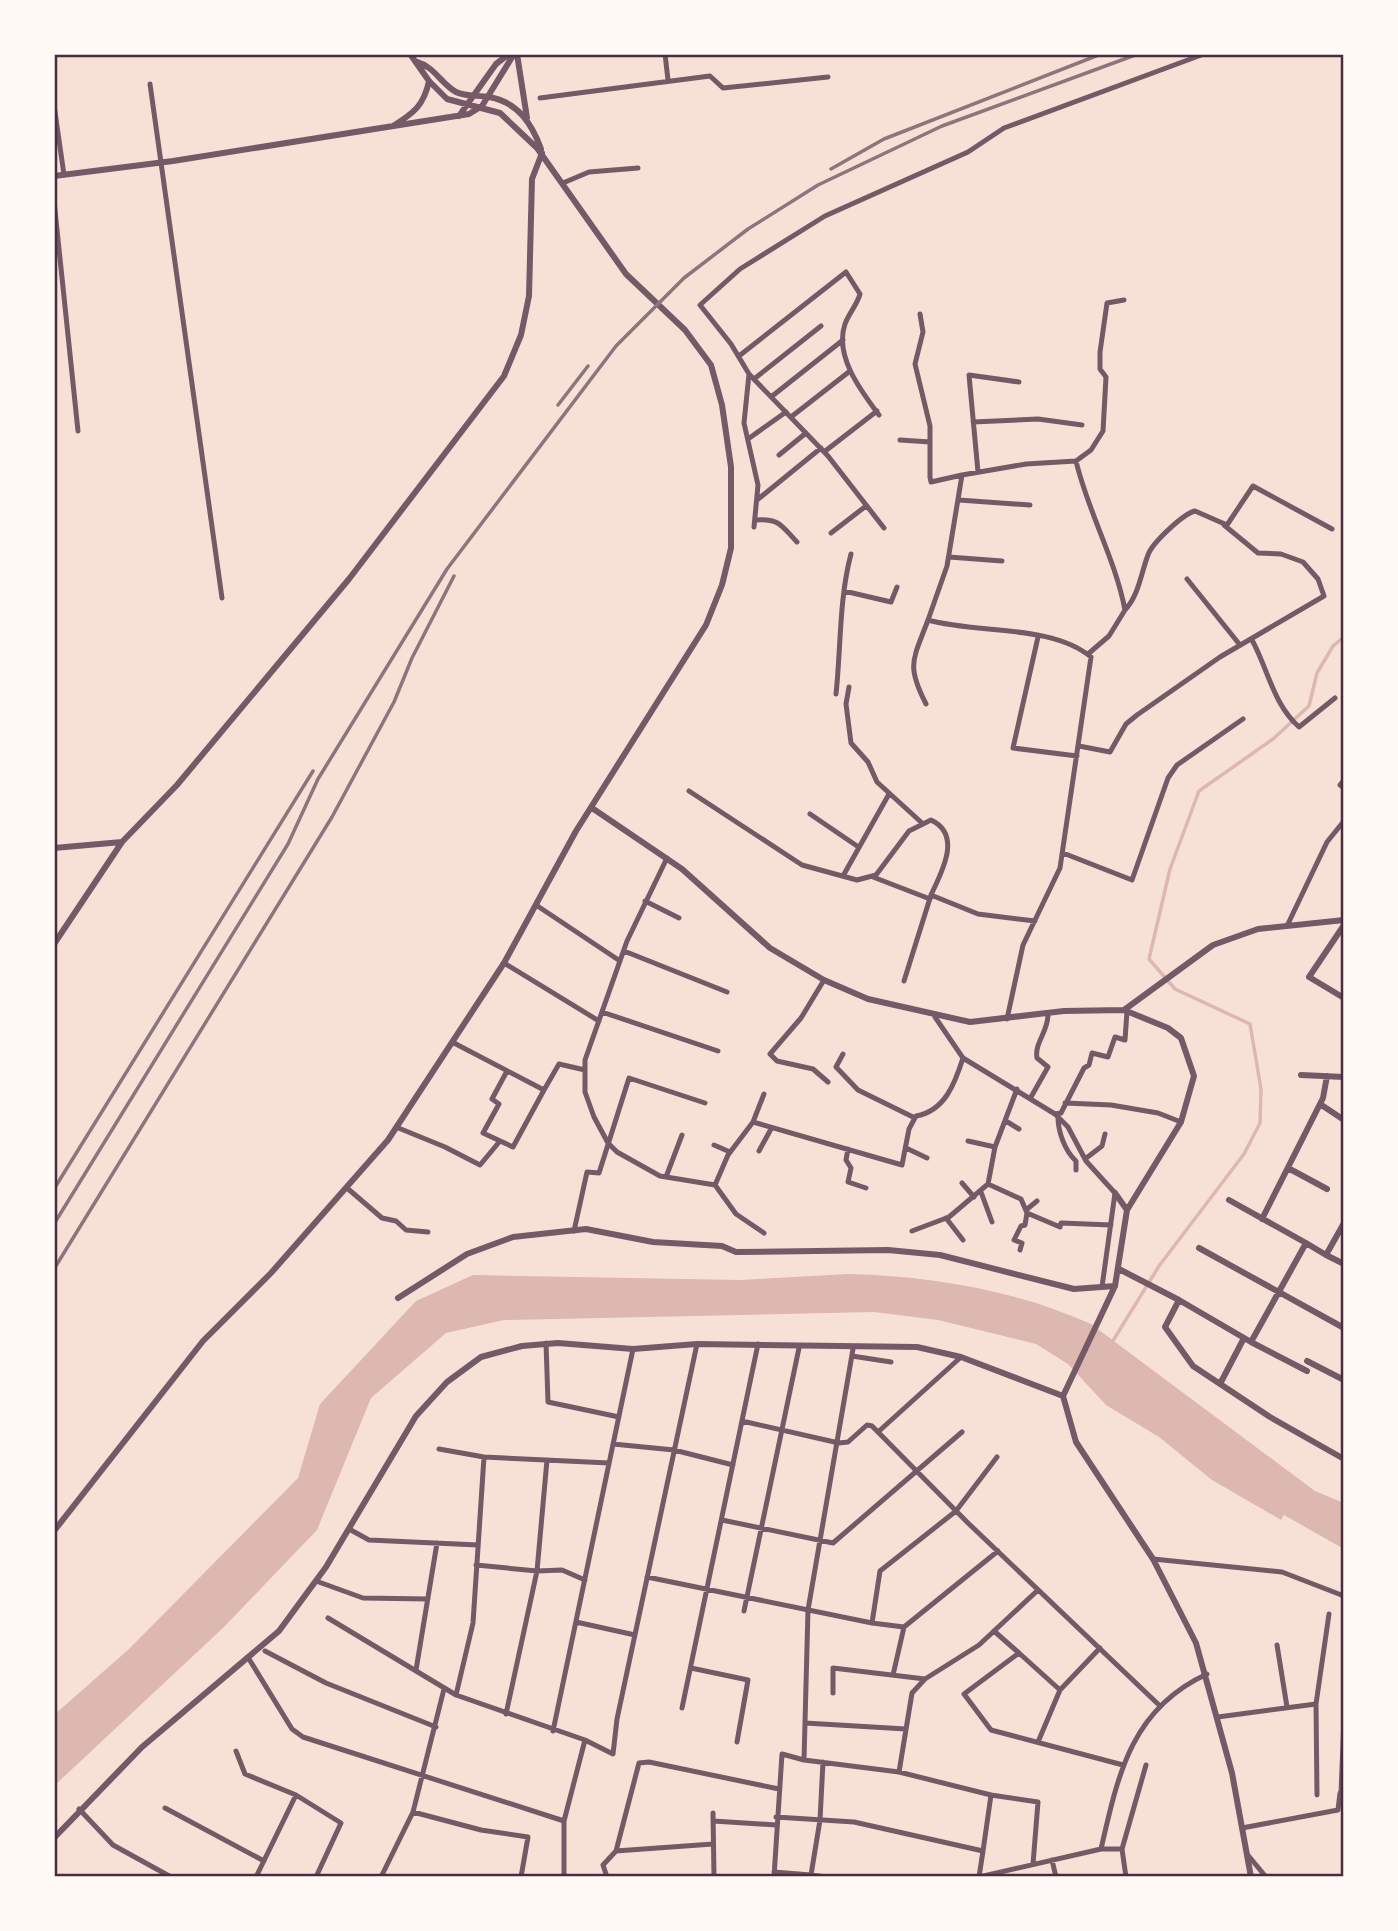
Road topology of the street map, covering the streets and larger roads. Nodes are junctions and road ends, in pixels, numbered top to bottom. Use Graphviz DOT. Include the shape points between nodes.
graph roads {
  1 [pos="410,54"];
  2 [pos="509,54"];
  3 [pos="515,54"];
  4 [pos="665,54"];
  5 [pos="1204,54"];
  6 [pos="417,62"];
  7 [pos="828,77"];
  8 [pos="668,80"];
  9 [pos="429,81"];
  10 [pos="150,84"];
  11 [pos="471,96"];
  12 [pos="488,97"];
  13 [pos="540,98"];
  14 [pos="465,103"];
  15 [pos="54,105"];
  16 [pos="482,106"];
  17 [pos="459,116"];
  18 [pos="527,118"];
  19 [pos="390,128"];
  20 [pos="542,153"];
  21 [pos="161,163"];
  22 [pos="638,168"];
  23 [pos="64,175"];
  24 [pos="54,176"];
  25 [pos="563,183"];
  26 [pos="54,201"];
  27 [pos="1124,300"];
  28 [pos="920,314"];
  29 [pos="821,326"];
  30 [pos="843,340"];
  31 [pos="739,356"];
  32 [pos="850,371"];
  33 [pos="752,376"];
  34 [pos="1018,382"];
  35 [pos="771,397"];
  36 [pos="788,414"];
  37 [pos="973,422"];
  38 [pos="1082,425"];
  39 [pos="78,431"];
  40 [pos="806,433"];
  41 [pos="748,439"];
  42 [pos="900,440"];
  43 [pos="930,442"];
  44 [pos="823,450"];
  45 [pos="779,455"];
  46 [pos="1076,461"];
  47 [pos="978,472"];
  48 [pos="962,475"];
  49 [pos="757,500"];
  50 [pos="959,500"];
  51 [pos="1030,505"];
  52 [pos="866,506"];
  53 [pos="1224,525"];
  54 [pos="884,528"];
  55 [pos="1332,529"];
  56 [pos="831,533"];
  57 [pos="797,542"];
  58 [pos="851,554"];
  59 [pos="949,556"];
  60 [pos="1002,561"];
  61 [pos="1187,579"];
  62 [pos="897,587"];
  63 [pos="844,591"];
  64 [pos="222,598"];
  65 [pos="1125,610"];
  66 [pos="928,620"];
  67 [pos="1038,637"];
  68 [pos="1252,640"];
  69 [pos="1240,645"];
  70 [pos="1087,654"];
  71 [pos="849,687"];
  72 [pos="836,694"];
  73 [pos="1335,698"];
  74 [pos="926,704"];
  75 [pos="1243,719"];
  76 [pos="1079,746"];
  77 [pos="1077,756"];
  78 [pos="1344,780"];
  79 [pos="1344,788"];
  80 [pos="689,791"];
  81 [pos="889,794"];
  82 [pos="592,808"];
  83 [pos="810,814"];
  84 [pos="1344,821"];
  85 [pos="922,824"];
  86 [pos="122,842"];
  87 [pos="857,846"];
  88 [pos="54,848"];
  89 [pos="1063,853"];
  90 [pos="667,858"];
  91 [pos="843,876"];
  92 [pos="873,877"];
  93 [pos="930,897"];
  94 [pos="645,901"];
  95 [pos="536,905"];
  96 [pos="679,918"];
  97 [pos="1344,920"];
  98 [pos="1035,921"];
  99 [pos="1344,925"];
  100 [pos="1287,926"];
  101 [pos="54,944"];
  102 [pos="624,951"];
  103 [pos="620,961"];
  104 [pos="504,963"];
  105 [pos="824,980"];
  106 [pos="904,981"];
  107 [pos="727,992"];
  108 [pos="1344,998"];
  109 [pos="1126,1011"];
  110 [pos="602,1012"];
  111 [pos="1048,1013"];
  112 [pos="935,1017"];
  113 [pos="1007,1019"];
  114 [pos="599,1020"];
  115 [pos="454,1043"];
  116 [pos="718,1051"];
  117 [pos="843,1054"];
  118 [pos="964,1058"];
  119 [pos="585,1070"];
  120 [pos="507,1071"];
  121 [pos="1301,1074"];
  122 [pos="1327,1076"];
  123 [pos="1344,1077"];
  124 [pos="828,1082"];
  125 [pos="1017,1089"];
  126 [pos="544,1090"];
  127 [pos="764,1094"];
  128 [pos="1031,1097"];
  129 [pos="705,1103"];
  130 [pos="1065,1103"];
  131 [pos="1320,1104"];
  132 [pos="1056,1115"];
  133 [pos="915,1118"];
  134 [pos="1344,1120"];
  135 [pos="1006,1121"];
  136 [pos="753,1122"];
  137 [pos="1181,1122"];
  138 [pos="396,1127"];
  139 [pos="771,1129"];
  140 [pos="1019,1129"];
  141 [pos="1105,1134"];
  142 [pos="682,1135"];
  143 [pos="500,1141"];
  144 [pos="968,1141"];
  145 [pos="608,1143"];
  146 [pos="714,1145"];
  147 [pos="995,1147"];
  148 [pos="906,1148"];
  149 [pos="848,1149"];
  150 [pos="759,1151"];
  151 [pos="730,1152"];
  152 [pos="927,1158"];
  153 [pos="1085,1159"];
  154 [pos="1288,1168"];
  155 [pos="1076,1170"];
  156 [pos="666,1177"];
  157 [pos="962,1184"];
  158 [pos="988,1184"];
  159 [pos="715,1185"];
  160 [pos="347,1188"];
  161 [pos="866,1188"];
  162 [pos="1327,1189"];
  163 [pos="981,1192"];
  164 [pos="1115,1193"];
  165 [pos="974,1197"];
  166 [pos="1229,1200"];
  167 [pos="1037,1201"];
  168 [pos="1127,1210"];
  169 [pos="1026,1211"];
  170 [pos="934,1215"];
  171 [pos="944,1219"];
  172 [pos="1262,1219"];
  173 [pos="992,1222"];
  174 [pos="1344,1223"];
  175 [pos="1111,1225"];
  176 [pos="574,1231"];
  177 [pos="912,1231"];
  178 [pos="428,1232"];
  179 [pos="764,1233"];
  180 [pos="1341,1234"];
  181 [pos="963,1240"];
  182 [pos="1306,1243"];
  183 [pos="1199,1248"];
  184 [pos="1020,1250"];
  185 [pos="1326,1255"];
  186 [pos="1344,1264"];
  187 [pos="1119,1269"];
  188 [pos="1115,1286"];
  189 [pos="1102,1287"];
  190 [pos="1278,1294"];
  191 [pos="398,1298"];
  192 [pos="1179,1300"];
  193 [pos="1344,1328"];
  194 [pos="1244,1338"];
  195 [pos="1251,1342"];
  196 [pos="546,1343"];
  197 [pos="697,1344"];
  198 [pos="758,1344"];
  199 [pos="799,1348"];
  200 [pos="633,1349"];
  201 [pos="852,1352"];
  202 [pos="961,1357"];
  203 [pos="1307,1361"];
  204 [pos="891,1362"];
  205 [pos="1307,1371"];
  206 [pos="1344,1380"];
  207 [pos="1220,1384"];
  208 [pos="1063,1396"];
  209 [pos="619,1417"];
  210 [pos="742,1421"];
  211 [pos="780,1429"];
  212 [pos="878,1432"];
  213 [pos="962,1432"];
  214 [pos="839,1443"];
  215 [pos="613,1444"];
  216 [pos="439,1449"];
  217 [pos="674,1450"];
  218 [pos="484,1457"];
  219 [pos="997,1457"];
  220 [pos="1344,1459"];
  221 [pos="547,1460"];
  222 [pos="609,1463"];
  223 [pos="733,1465"];
  224 [pos="916,1471"];
  225 [pos="956,1511"];
  226 [pos="722,1520"];
  227 [pos="764,1527"];
  228 [pos="349,1529"];
  229 [pos="54,1531"];
  230 [pos="820,1540"];
  231 [pos="437,1543"];
  232 [pos="478,1545"];
  233 [pos="998,1551"];
  234 [pos="1153,1559"];
  235 [pos="477,1565"];
  236 [pos="537,1570"];
  237 [pos="647,1577"];
  238 [pos="585,1580"];
  239 [pos="317,1581"];
  240 [pos="708,1588"];
  241 [pos="1038,1590"];
  242 [pos="1344,1596"];
  243 [pos="747,1597"];
  244 [pos="428,1598"];
  245 [pos="808,1610"];
  246 [pos="744,1611"];
  247 [pos="1329,1614"];
  248 [pos="328,1618"];
  249 [pos="576,1622"];
  250 [pos="872,1623"];
  251 [pos="904,1627"];
  252 [pos="994,1631"];
  253 [pos="635,1635"];
  254 [pos="1277,1645"];
  255 [pos="1100,1647"];
  256 [pos="265,1651"];
  257 [pos="1019,1653"];
  258 [pos="249,1659"];
  259 [pos="691,1668"];
  260 [pos="416,1670"];
  261 [pos="1207,1674"];
  262 [pos="893,1675"];
  263 [pos="925,1679"];
  264 [pos="444,1689"];
  265 [pos="1060,1690"];
  266 [pos="833,1693"];
  267 [pos="456,1695"];
  268 [pos="1316,1703"];
  269 [pos="1159,1705"];
  270 [pos="1287,1707"];
  271 [pos="682,1708"];
  272 [pos="506,1714"];
  273 [pos="1218,1717"];
  274 [pos="1344,1719"];
  275 [pos="805,1723"];
  276 [pos="436,1727"];
  277 [pos="906,1729"];
  278 [pos="553,1731"];
  279 [pos="585,1740"];
  280 [pos="737,1742"];
  281 [pos="1038,1742"];
  282 [pos="236,1751"];
  283 [pos="804,1760"];
  284 [pos="823,1762"];
  285 [pos="1123,1765"];
  286 [pos="1146,1765"];
  287 [pos="899,1772"];
  288 [pos="421,1778"];
  289 [pos="779,1789"];
  290 [pos="1342,1793"];
  291 [pos="296,1795"];
  292 [pos="991,1795"];
  293 [pos="1317,1795"];
  294 [pos="165,1808"];
  295 [pos="79,1809"];
  296 [pos="413,1812"];
  297 [pos="713,1813"];
  298 [pos="776,1817"];
  299 [pos="820,1820"];
  300 [pos="564,1821"];
  301 [pos="713,1821"];
  302 [pos="776,1825"];
  303 [pos="1242,1828"];
  304 [pos="54,1838"];
  305 [pos="713,1844"];
  306 [pos="1101,1849"];
  307 [pos="1122,1849"];
  308 [pos="615,1851"];
  309 [pos="983,1851"];
  310 [pos="1247,1853"];
  311 [pos="1052,1860"];
  312 [pos="264,1861"];
  313 [pos="1033,1864"];
  314 [pos="1009,1873"];
  315 [pos="774,1874"];
  316 [pos="802,1875"];
  317 [pos="811,1875"];
  318 [pos="171,1877"];
  319 [pos="256,1877"];
  320 [pos="316,1877"];
  321 [pos="382,1877"];
  322 [pos="521,1877"];
  323 [pos="564,1877"];
  324 [pos="607,1877"];
  325 [pos="714,1877"];
  326 [pos="826,1877"];
  327 [pos="1056,1877"];
  328 [pos="1126,1877"];
  329 [pos="1251,1877"];
  330 [pos="1266,1877"];
  1 -- 6 [label="street"];
  2 -- 11 [label="street"];
  3 -- 12 [label="street"];
  3 -- 18 [label="street"];
  4 -- 8 [label="street"];
  5 -- 31 [label="street" via="1004,128 968,152 784,239 699,305"];
  6 -- 9 [label="street"];
  6 -- 11 [label="street" via="432,68 454,91"];
  7 -- 8 [label="street" via="723,88 710,76"];
  8 -- 13 [label="street"];
  9 -- 14 [label="street" via="447,99"];
  9 -- 19 [label="street" via="425,101"];
  10 -- 21 [label="street"];
  11 -- 12 [label="street"];
  11 -- 14 [label="street"];
  12 -- 16 [label="street"];
  12 -- 18 [label="street"];
  14 -- 16 [label="street"];
  14 -- 17 [label="street"];
  15 -- 23 [label="street"];
  16 -- 17 [label="street"];
  16 -- 20 [label="street" via="509,119"];
  17 -- 19 [label="street"];
  18 -- 20 [label="street"];
  19 -- 21 [label="street"];
  20 -- 25 [label="street"];
  20 -- 86 [label="street" via="532,178 529,296 521,335 504,376 251,700"];
  21 -- 23 [label="street"];
  21 -- 64 [label="street"];
  22 -- 25 [label="street" via="589,172"];
  23 -- 24 [label="street"];
  25 -- 82 [label="street" via="626,274 685,330 711,365 731,467 731,548 706,625"];
  26 -- 39 [label="street"];
  27 -- 46 [label="street" via="1107,303 1100,352 1100,369 1106,377 1103,431 1091,450"];
  28 -- 43 [label="street" via="923,332 915,365"];
  29 -- 33 [label="street"];
  30 -- 31 [label="street" via="844,326 860,294 846,272"];
  30 -- 32 [label="street"];
  30 -- 35 [label="street"];
  31 -- 33 [label="street"];
  32 -- 36 [label="street"];
  32 -- 44 [label="street" via="878,413"];
  33 -- 35 [label="street"];
  33 -- 41 [label="street" via="744,423"];
  34 -- 37 [label="street" via="969,375"];
  35 -- 36 [label="street"];
  36 -- 40 [label="street"];
  36 -- 41 [label="street"];
  37 -- 38 [label="street" via="1045,419"];
  37 -- 47 [label="street"];
  40 -- 44 [label="street"];
  40 -- 45 [label="street"];
  41 -- 49 [label="street"];
  42 -- 43 [label="street"];
  43 -- 48 [label="street" via="931,482"];
  44 -- 49 [label="street"];
  44 -- 52 [label="street"];
  46 -- 47 [label="street"];
  46 -- 65 [label="street"];
  47 -- 48 [label="street"];
  48 -- 50 [label="street"];
  49 -- 57 [label="street" via="754,524 772,518"];
  50 -- 51 [label="street"];
  50 -- 59 [label="street"];
  52 -- 54 [label="street"];
  52 -- 56 [label="street"];
  53 -- 55 [label="street" via="1256,486"];
  53 -- 65 [label="street" via="1195,511 1180,519 1151,548"];
  53 -- 68 [label="street" via="1258,553 1281,554 1303,562 1324,593"];
  58 -- 63 [label="street"];
  59 -- 60 [label="street"];
  59 -- 66 [label="street"];
  61 -- 69 [label="street"];
  62 -- 63 [label="street" via="891,602"];
  63 -- 72 [label="street"];
  65 -- 70 [label="street" via="1109,636"];
  66 -- 67 [label="street"];
  66 -- 74 [label="street" via="914,660 913,678"];
  67 -- 70 [label="street" via="1076,645"];
  67 -- 77 [label="street" via="1013,748"];
  68 -- 69 [label="street"];
  68 -- 73 [label="street" via="1264,661 1265,677 1295,724 1302,727"];
  69 -- 76 [label="street" via="1126,724 1110,752"];
  70 -- 76 [label="street" via="1091,657"];
  71 -- 81 [label="street" via="848,736"];
  75 -- 89 [label="street" via="1177,765 1168,778 1132,880"];
  76 -- 77 [label="street"];
  77 -- 89 [label="street"];
  78 -- 79 [label="street" via="1340,785"];
  80 -- 91 [label="street" via="802,865"];
  81 -- 85 [label="street"];
  81 -- 87 [label="street"];
  82 -- 90 [label="street"];
  82 -- 95 [label="street"];
  83 -- 87 [label="street"];
  84 -- 100 [label="street" via="1327,842"];
  85 -- 92 [label="street" via="909,831"];
  85 -- 93 [label="street" via="937,823 948,842 949,856"];
  86 -- 88 [label="street"];
  86 -- 101 [label="street"];
  87 -- 91 [label="street"];
  89 -- 98 [label="street" via="1051,892"];
  90 -- 94 [label="street"];
  90 -- 105 [label="street" via="770,948"];
  91 -- 92 [label="street" via="857,880"];
  92 -- 93 [label="street"];
  93 -- 98 [label="street" via="978,914"];
  93 -- 106 [label="street"];
  94 -- 96 [label="street"];
  94 -- 102 [label="street"];
  95 -- 103 [label="street"];
  95 -- 104 [label="street"];
  97 -- 100 [label="street"];
  98 -- 113 [label="street" via="1023,944"];
  99 -- 108 [label="street" via="1309,977"];
  100 -- 109 [label="street" via="1213,945"];
  102 -- 103 [label="street"];
  102 -- 107 [label="street"];
  103 -- 110 [label="street"];
  104 -- 114 [label="street"];
  104 -- 115 [label="street"];
  105 -- 112 [label="street" via="868,999"];
  105 -- 124 [label="street" via="801,1018 770,1054 777,1061 813,1069"];
  109 -- 111 [label="street"];
  109 -- 130 [label="street" via="1125,1040 1115,1037 1108,1057 1092,1053"];
  109 -- 137 [label="street" via="1181,1038 1194,1076"];
  110 -- 114 [label="street"];
  110 -- 116 [label="street"];
  111 -- 113 [label="street"];
  111 -- 128 [label="street" via="1050,1023 1036,1052 1048,1067"];
  112 -- 113 [label="street" via="970,1023"];
  112 -- 118 [label="street"];
  114 -- 119 [label="street"];
  115 -- 120 [label="street"];
  115 -- 138 [label="street"];
  117 -- 133 [label="street" via="836,1067 858,1090"];
  118 -- 125 [label="street"];
  118 -- 133 [label="street" via="946,1097 932,1111"];
  119 -- 126 [label="street" via="559,1064"];
  119 -- 145 [label="street" via="585,1091"];
  120 -- 126 [label="street"];
  120 -- 143 [label="street" via="492,1099 499,1104 483,1133"];
  121 -- 122 [label="street"];
  122 -- 123 [label="street"];
  122 -- 131 [label="street"];
  125 -- 128 [label="street"];
  125 -- 135 [label="street"];
  126 -- 143 [label="street" via="513,1147"];
  127 -- 136 [label="street"];
  128 -- 132 [label="street"];
  129 -- 145 [label="street" via="629,1078"];
  130 -- 132 [label="street"];
  130 -- 137 [label="street" via="1111,1105"];
  131 -- 134 [label="street"];
  131 -- 154 [label="street"];
  132 -- 153 [label="street"];
  132 -- 155 [label="street"];
  133 -- 148 [label="street"];
  135 -- 140 [label="street"];
  135 -- 147 [label="street"];
  136 -- 139 [label="street"];
  136 -- 151 [label="street"];
  137 -- 168 [label="street"];
  138 -- 143 [label="street" via="480,1166"];
  138 -- 160 [label="street"];
  139 -- 149 [label="street"];
  139 -- 150 [label="street"];
  141 -- 153 [label="street" via="1102,1146"];
  142 -- 156 [label="street"];
  144 -- 147 [label="street"];
  145 -- 156 [label="street"];
  145 -- 176 [label="street" via="599,1173 587,1172"];
  146 -- 151 [label="street"];
  147 -- 158 [label="street"];
  148 -- 149 [label="street" via="902,1164"];
  148 -- 152 [label="street"];
  149 -- 161 [label="street" via="848,1182"];
  151 -- 159 [label="street"];
  153 -- 164 [label="street"];
  154 -- 162 [label="street"];
  154 -- 172 [label="street"];
  156 -- 159 [label="street"];
  157 -- 165 [label="street"];
  158 -- 163 [label="street"];
  158 -- 169 [label="street" via="1021,1199"];
  159 -- 179 [label="street" via="736,1214"];
  160 -- 178 [label="street" via="382,1218 407,1230"];
  160 -- 229 [label="street" via="202,1341"];
  163 -- 165 [label="street"];
  163 -- 173 [label="street"];
  164 -- 168 [label="street"];
  164 -- 175 [label="street"];
  165 -- 171 [label="street"];
  166 -- 172 [label="street"];
  167 -- 169 [label="street"];
  168 -- 187 [label="street"];
  169 -- 175 [label="street" via="1060,1227 1061,1223"];
  169 -- 184 [label="street" via="1025,1225 1014,1240 1022,1242"];
  170 -- 171 [label="street"];
  171 -- 177 [label="street"];
  171 -- 181 [label="street"];
  172 -- 182 [label="street"];
  174 -- 180 [label="street"];
  175 -- 189 [label="street"];
  176 -- 189 [label="street" via="586,1229 653,1242 722,1245 736,1252 888,1250 940,1255 1073,1289"];
  176 -- 191 [label="street" via="513,1237 467,1254"];
  180 -- 185 [label="street"];
  182 -- 185 [label="street"];
  182 -- 190 [label="street"];
  183 -- 190 [label="street"];
  185 -- 186 [label="street"];
  187 -- 188 [label="street"];
  187 -- 192 [label="street"];
  188 -- 189 [label="street"];
  188 -- 208 [label="street"];
  190 -- 193 [label="street"];
  190 -- 195 [label="street"];
  192 -- 194 [label="street"];
  192 -- 207 [label="street" via="1165,1327 1193,1366"];
  194 -- 195 [label="street"];
  194 -- 207 [label="street"];
  195 -- 205 [label="street"];
  196 -- 200 [label="street"];
  196 -- 209 [label="street" via="548,1402"];
  196 -- 228 [label="street" via="481,1357 446,1382 416,1416"];
  197 -- 198 [label="street"];
  197 -- 200 [label="street"];
  197 -- 217 [label="street"];
  198 -- 199 [label="street"];
  198 -- 210 [label="street"];
  199 -- 201 [label="street"];
  199 -- 211 [label="street"];
  200 -- 209 [label="street"];
  201 -- 202 [label="street" via="918,1347"];
  201 -- 204 [label="street"];
  201 -- 214 [label="street"];
  202 -- 208 [label="street"];
  202 -- 212 [label="street"];
  203 -- 206 [label="street"];
  207 -- 220 [label="street"];
  208 -- 234 [label="street" via="1076,1442"];
  209 -- 215 [label="street"];
  210 -- 211 [label="street"];
  210 -- 223 [label="street"];
  211 -- 214 [label="street"];
  211 -- 227 [label="street"];
  212 -- 214 [label="street" via="867,1425 848,1442"];
  212 -- 224 [label="street"];
  213 -- 224 [label="street"];
  214 -- 230 [label="street"];
  215 -- 217 [label="street"];
  215 -- 222 [label="street"];
  216 -- 218 [label="street"];
  217 -- 223 [label="street"];
  217 -- 237 [label="street"];
  218 -- 221 [label="street"];
  218 -- 232 [label="street"];
  219 -- 225 [label="street"];
  221 -- 222 [label="street"];
  221 -- 236 [label="street"];
  222 -- 238 [label="street"];
  223 -- 226 [label="street"];
  224 -- 225 [label="street"];
  224 -- 230 [label="street" via="834,1543"];
  225 -- 233 [label="street"];
  225 -- 250 [label="street" via="880,1571"];
  226 -- 227 [label="street"];
  226 -- 240 [label="street"];
  227 -- 230 [label="street"];
  227 -- 243 [label="street"];
  228 -- 231 [label="street" via="369,1540"];
  228 -- 239 [label="street"];
  230 -- 245 [label="street"];
  231 -- 232 [label="street"];
  231 -- 244 [label="street"];
  232 -- 235 [label="street"];
  233 -- 241 [label="street"];
  233 -- 251 [label="street"];
  234 -- 242 [label="street" via="1282,1572"];
  234 -- 261 [label="street"];
  235 -- 236 [label="street"];
  235 -- 267 [label="street" via="473,1623"];
  236 -- 238 [label="street" via="562,1570"];
  236 -- 272 [label="street"];
  237 -- 240 [label="street"];
  237 -- 253 [label="street"];
  238 -- 249 [label="street"];
  239 -- 244 [label="street" via="363,1598"];
  239 -- 258 [label="street" via="279,1631"];
  240 -- 243 [label="street"];
  240 -- 259 [label="street"];
  241 -- 252 [label="street"];
  241 -- 255 [label="street"];
  243 -- 245 [label="street"];
  243 -- 246 [label="street"];
  244 -- 260 [label="street"];
  245 -- 250 [label="street"];
  245 -- 275 [label="street"];
  247 -- 268 [label="street"];
  248 -- 260 [label="street"];
  249 -- 253 [label="street"];
  249 -- 278 [label="street"];
  250 -- 251 [label="street"];
  251 -- 262 [label="street"];
  252 -- 257 [label="street"];
  252 -- 263 [label="street"];
  253 -- 279 [label="street" via="613,1754"];
  254 -- 270 [label="street"];
  255 -- 265 [label="street"];
  255 -- 269 [label="street"];
  256 -- 276 [label="street" via="326,1683"];
  257 -- 265 [label="street"];
  257 -- 281 [label="street" via="964,1694 991,1730"];
  258 -- 288 [label="street" via="297,1734"];
  258 -- 295 [label="street" via="142,1747"];
  259 -- 271 [label="street"];
  259 -- 280 [label="street" via="748,1680"];
  260 -- 264 [label="street"];
  261 -- 269 [label="street" via="1185,1684"];
  261 -- 273 [label="street"];
  262 -- 263 [label="street"];
  262 -- 266 [label="street" via="833,1668"];
  263 -- 277 [label="street" via="912,1693"];
  264 -- 267 [label="street"];
  264 -- 276 [label="street"];
  265 -- 281 [label="street"];
  267 -- 272 [label="street"];
  268 -- 270 [label="street"];
  268 -- 293 [label="street"];
  269 -- 285 [label="street"];
  270 -- 273 [label="street"];
  272 -- 278 [label="street"];
  273 -- 303 [label="street"];
  274 -- 290 [label="street"];
  275 -- 277 [label="street"];
  275 -- 283 [label="street"];
  276 -- 288 [label="street"];
  277 -- 287 [label="street"];
  278 -- 279 [label="street"];
  279 -- 300 [label="street"];
  281 -- 285 [label="street"];
  282 -- 291 [label="street" via="245,1774"];
  283 -- 284 [label="street"];
  283 -- 289 [label="street" via="782,1754"];
  284 -- 287 [label="street"];
  284 -- 299 [label="street"];
  285 -- 306 [label="street"];
  286 -- 307 [label="street"];
  287 -- 292 [label="street"];
  288 -- 296 [label="street"];
  288 -- 300 [label="street" via="497,1797"];
  289 -- 298 [label="street"];
  289 -- 308 [label="street" via="639,1763"];
  290 -- 303 [label="street" via="1338,1810"];
  291 -- 312 [label="street"];
  291 -- 320 [label="street" via="341,1823"];
  292 -- 309 [label="street"];
  292 -- 313 [label="street" via="1038,1802"];
  294 -- 312 [label="street"];
  295 -- 304 [label="street"];
  295 -- 318 [label="street" via="113,1845"];
  296 -- 321 [label="street"];
  296 -- 322 [label="street" via="528,1837"];
  297 -- 301 [label="street"];
  298 -- 299 [label="street"];
  298 -- 302 [label="street"];
  299 -- 309 [label="street" via="854,1822"];
  299 -- 317 [label="street"];
  300 -- 323 [label="street"];
  301 -- 302 [label="street"];
  301 -- 305 [label="street"];
  302 -- 315 [label="street"];
  303 -- 310 [label="street"];
  305 -- 308 [label="street"];
  305 -- 325 [label="street"];
  306 -- 307 [label="street"];
  306 -- 311 [label="street"];
  307 -- 328 [label="street"];
  308 -- 324 [label="street" via="603,1865"];
  309 -- 314 [label="street" via="979,1877"];
  310 -- 329 [label="street"];
  310 -- 330 [label="street"];
  311 -- 313 [label="street"];
  311 -- 327 [label="street"];
  312 -- 319 [label="street"];
  313 -- 314 [label="street"];
  315 -- 316 [label="street"];
  316 -- 317 [label="street"];
  317 -- 326 [label="street"];
}
